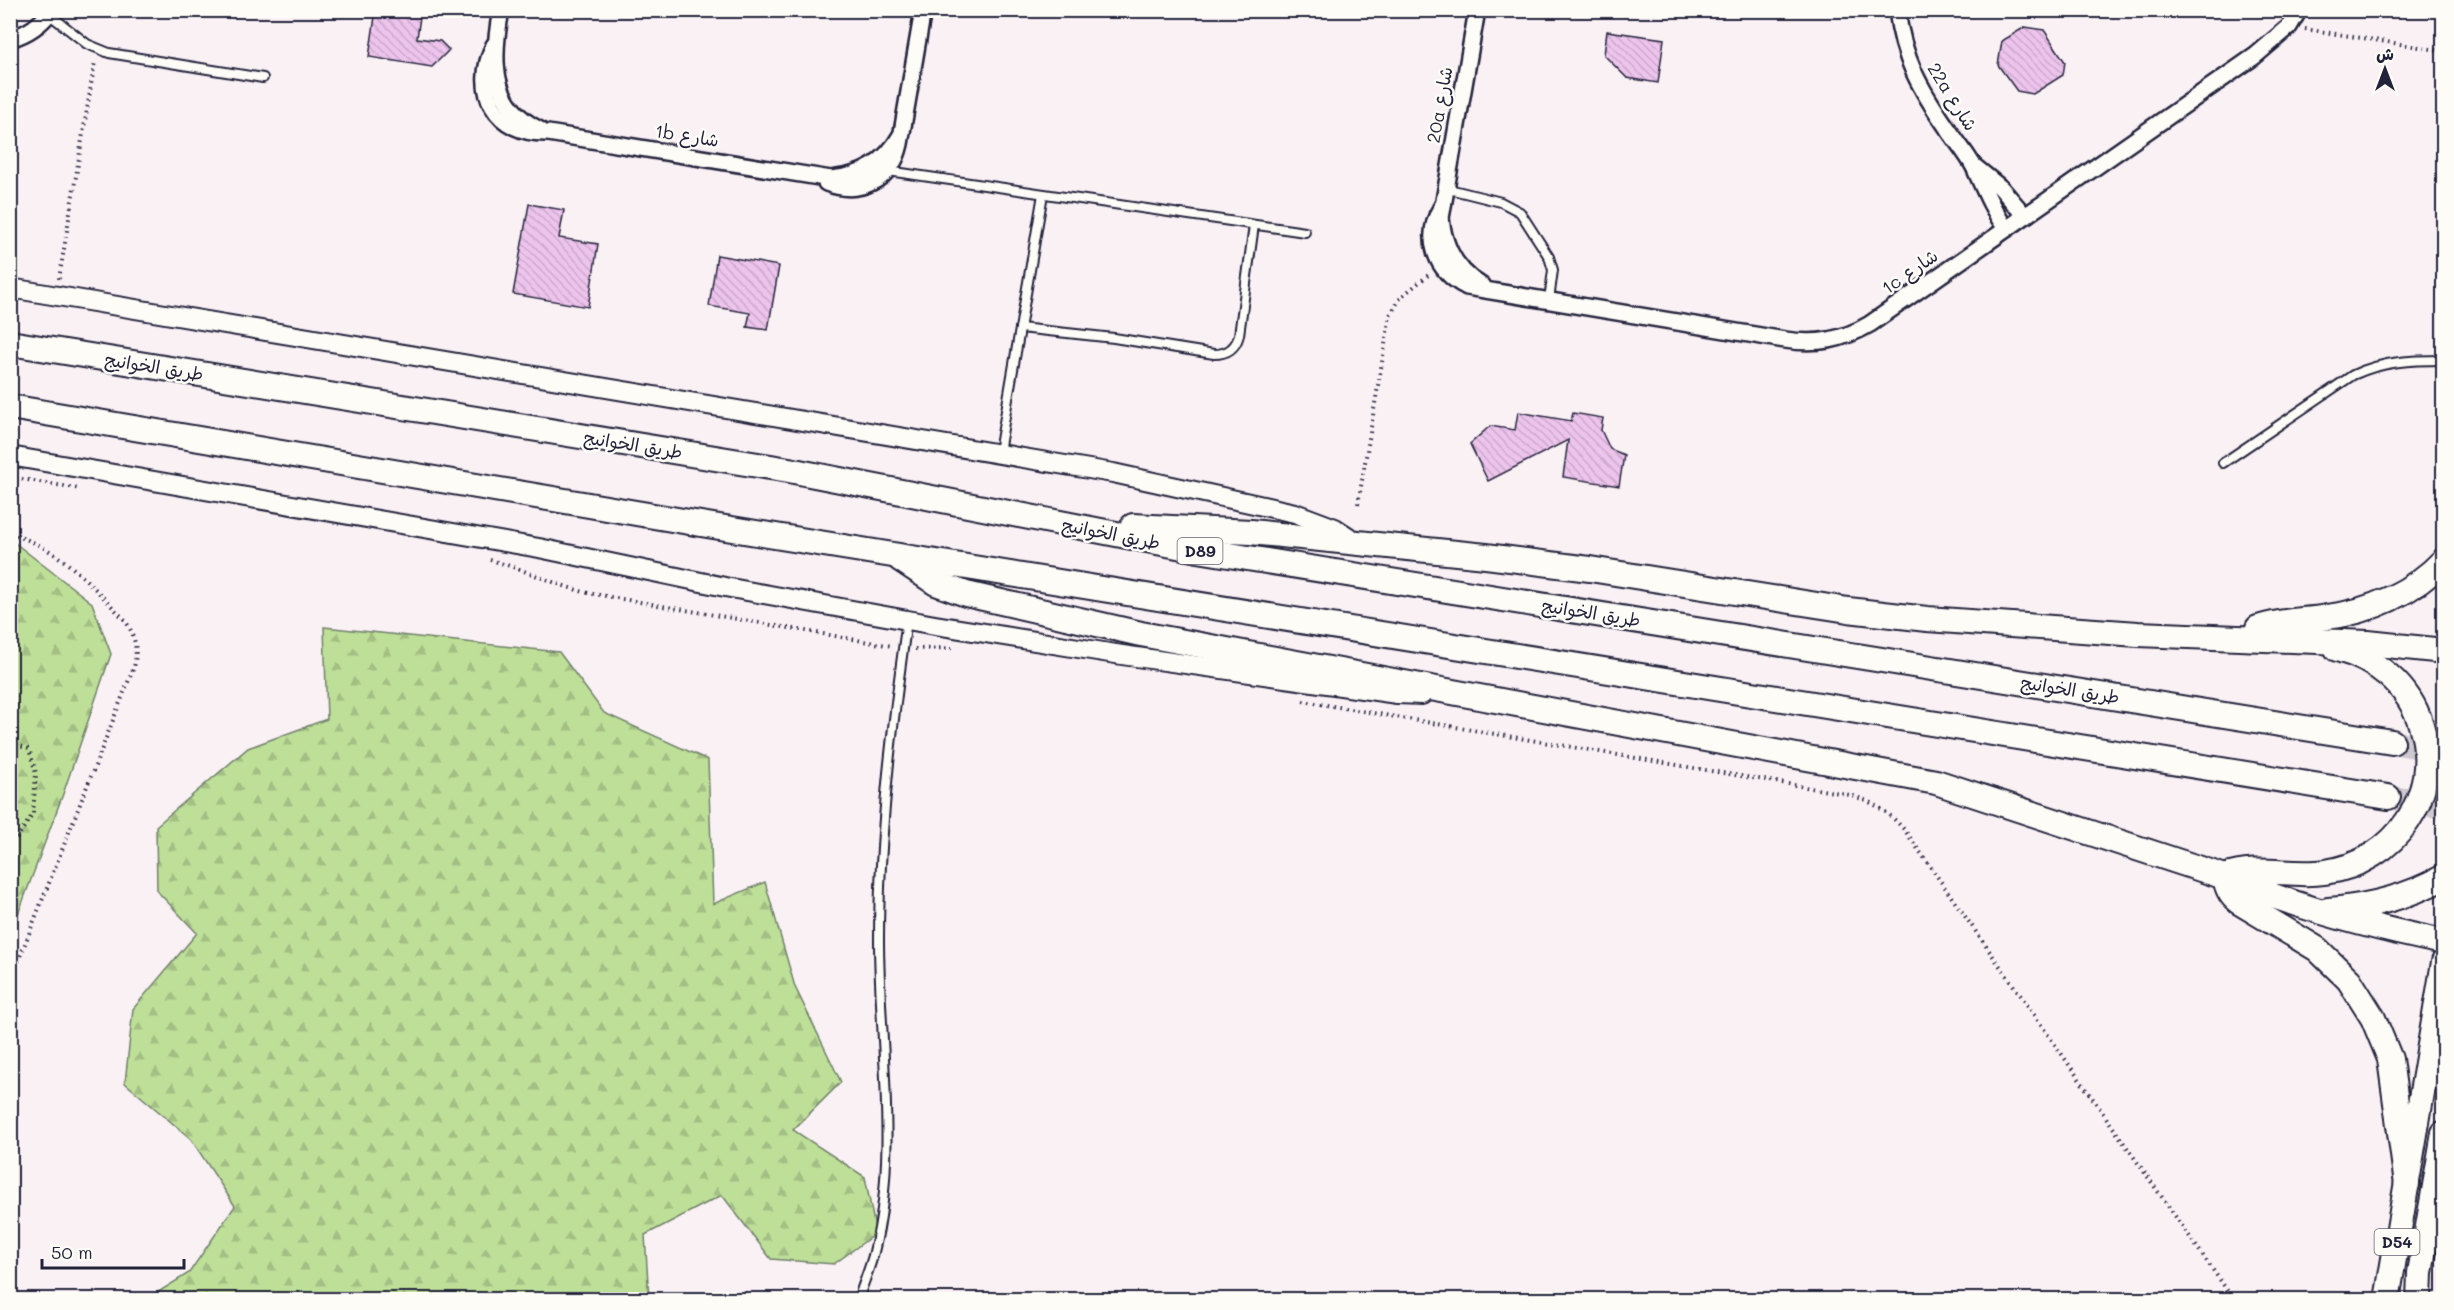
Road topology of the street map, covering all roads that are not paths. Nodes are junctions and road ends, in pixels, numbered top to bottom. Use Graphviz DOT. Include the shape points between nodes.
graph roads {
  1 [pos="501,10"];
  2 [pos="922,10"];
  3 [pos="1478,10"];
  4 [pos="1897,10"];
  5 [pos="2299,10"];
  6 [pos="50,12"];
  7 [pos="10,39"];
  8 [pos="263,78"];
  9 [pos="900,135"];
  10 [pos="1974,166"];
  11 [pos="888,171"];
  12 [pos="870,177"];
  13 [pos="1445,188"];
  14 [pos="1043,194"];
  15 [pos="2025,216"];
  16 [pos="1254,225"];
  17 [pos="2006,229"];
  18 [pos="1305,232"];
  19 [pos="1446,261"];
  20 [pos="10,288"];
  21 [pos="1549,300"];
  22 [pos="1020,328"];
  23 [pos="10,343"];
  24 [pos="2444,360"];
  25 [pos="10,407"];
  26 [pos="999,452"];
  27 [pos="10,456"];
  28 [pos="2223,463"];
  29 [pos="1062,524"];
  30 [pos="1355,541"];
  31 [pos="895,555"];
  32 [pos="2444,560"];
  33 [pos="907,620"];
  34 [pos="2243,637"];
  35 [pos="2440,653"];
  36 [pos="1445,691"];
  37 [pos="2391,742"];
  38 [pos="2388,797"];
  39 [pos="2225,877"];
  40 [pos="2444,878"];
  41 [pos="2317,910"];
  42 [pos="2444,942"];
  43 [pos="2444,962"];
  44 [pos="2444,1133"];
  45 [pos="2407,1184"];
  46 [pos="858,1299"];
  47 [pos="2387,1299"];
  48 [pos="2419,1299"];
  1 -- 12 [label="street, 1b شارع" via="486,65 488,97 548,133 819,178"];
  2 -- 9 [label="street"];
  3 -- 13 [label="street, 20a شارع"];
  4 -- 10 [label="street, 22a شارع" via="1912,71"];
  5 -- 15 [label="street, 1c شارع" via="2289,27 2255,56"];
  6 -- 7 [label="street" via="38,26"];
  6 -- 8 [label="lane" via="97,49"];
  9 -- 11 [label="street" via="898,154"];
  9 -- 12 [label="street"];
  10 -- 15 [label="street, 22a شارع" via="2001,188"];
  10 -- 17 [label="street, 22a شارع" via="1987,199"];
  11 -- 12 [label="street"];
  11 -- 14 [label="lane"];
  13 -- 19 [label="street, 20a شارع" via="1442,232"];
  13 -- 21 [label="lane" via="1501,202 1520,212 1549,257 1553,270"];
  14 -- 16 [label="lane"];
  14 -- 22 [label="lane"];
  15 -- 17 [label="street, 1c شارع"];
  16 -- 18 [label="lane"];
  16 -- 22 [label="lane" via="1239,335 1225,353"];
  17 -- 21 [label="street, 1c شارع" via="1870,324 1830,341 1800,343"];
  19 -- 21 [label="street, 1c شارع" via="1457,282 1478,290"];
  20 -- 26 [label="street"];
  22 -- 26 [label="lane"];
  23 -- 29 [label="highway, طريق الخوانيج / D89" via="789,470"];
  24 -- 28 [label="lane" via="2395,361 2370,367"];
  25 -- 31 [label="highway"];
  26 -- 30 [label="street" via="1295,513"];
  27 -- 33 [label="street" via="539,548"];
  29 -- 30 [label="highway" via="1188,528"];
  29 -- 37 [label="highway, طريق الخوانيج / D89" via="1222,554"];
  30 -- 34 [label="highway" via="1590,569 1927,619 2044,629"];
  31 -- 36 [label="highway" via="928,579 966,594 1141,634"];
  31 -- 38 [label="highway"];
  32 -- 34 [label="highway" via="2407,590 2369,607 2331,617 2266,625"];
  33 -- 36 [label="street" via="1385,693"];
  33 -- 46 [label="lane" via="885,782 881,846 883,1184 874,1252"];
  34 -- 35 [label="highway" via="2358,642"];
  34 -- 39 [label="highway" via="2273,646 2336,649 2376,665 2397,684 2421,724 2426,771 2412,815 2385,848 2367,859 2326,872 2254,871"];
  36 -- 39 [label="highway" via="1936,782"];
  39 -- 41 [label="highway"];
  39 -- 45 [label="highway" via="2231,896 2318,949 2349,980 2373,1018 2390,1059"];
  40 -- 41 [label="highway" via="2372,904"];
  41 -- 42 [label="highway"];
  43 -- 45 [label="highway, D54"];
  44 -- 48 [label="highway"];
  45 -- 47 [label="highway, D54"];
}
